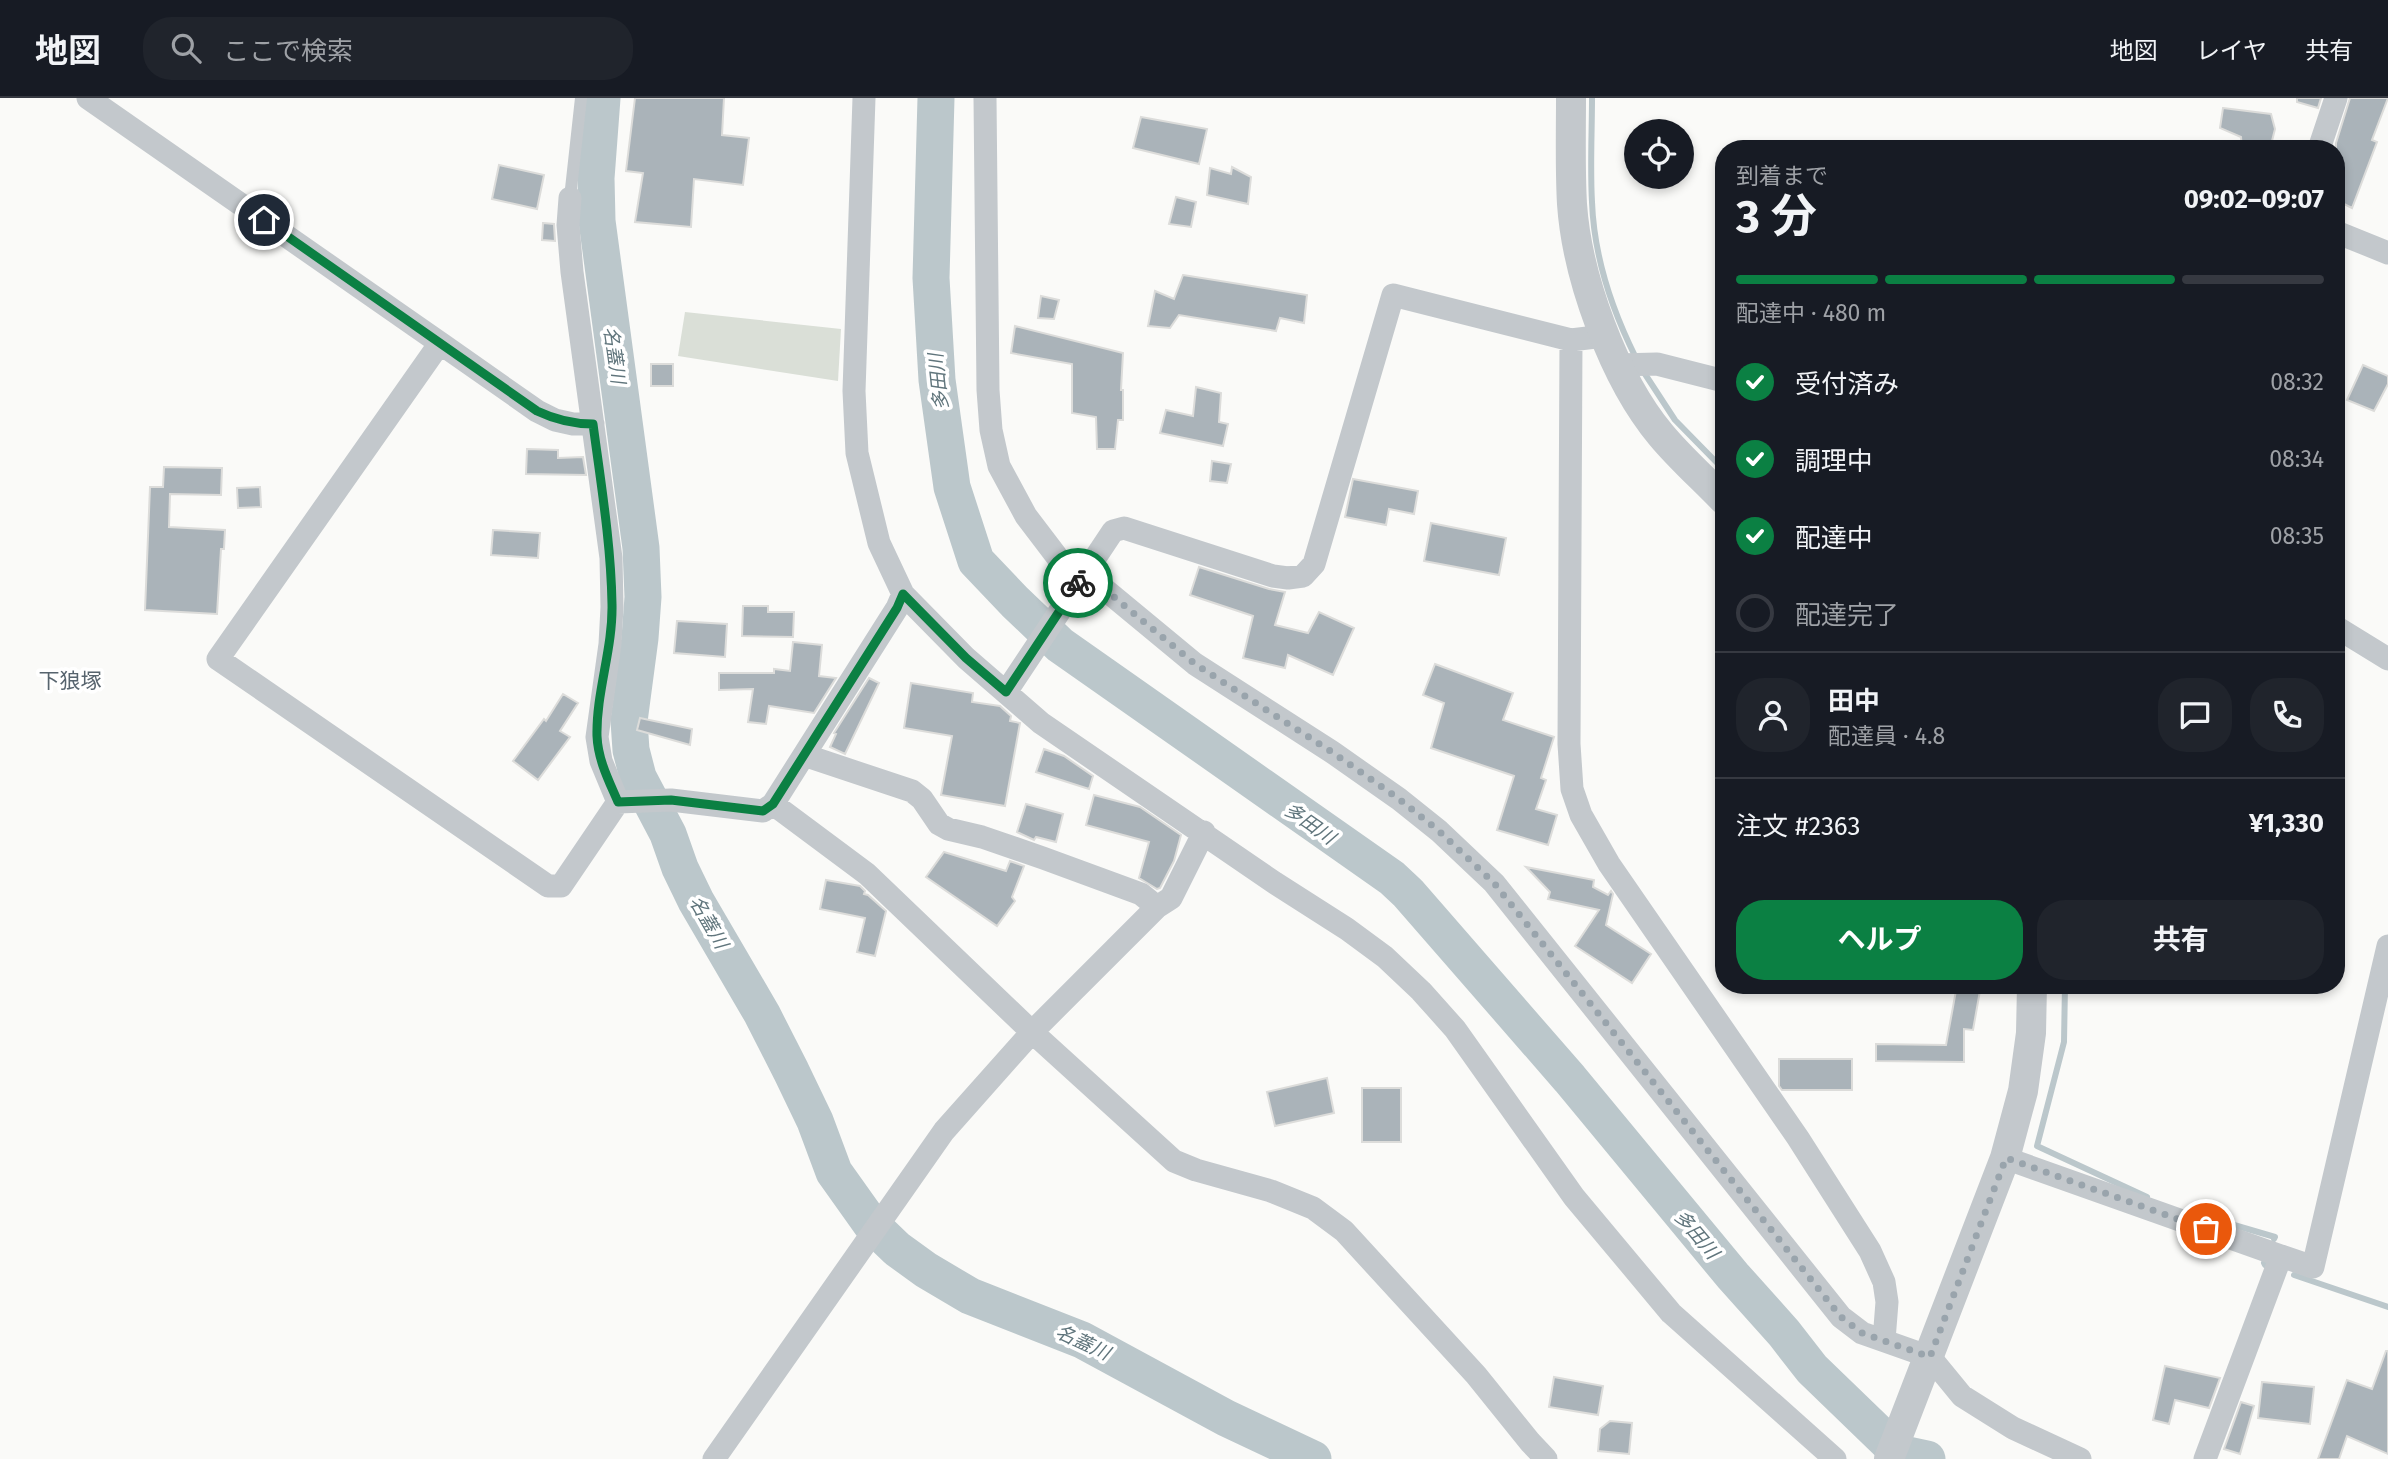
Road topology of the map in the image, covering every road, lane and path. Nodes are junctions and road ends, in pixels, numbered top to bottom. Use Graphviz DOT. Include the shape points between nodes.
graph roads {
  1 [pos="88,98"];
  2 [pos="581,98"];
  3 [pos="864,98"];
  4 [pos="985,98"];
  5 [pos="1571,98"];
  6 [pos="2336,98"];
  7 [pos="2322,140"];
  8 [pos="570,198"];
  9 [pos="2345,236"];
  10 [pos="2388,253"];
  11 [pos="1604,336"];
  12 [pos="1571,340"];
  13 [pos="440,343"];
  14 [pos="1632,365"];
  15 [pos="1715,379"];
  16 [pos="593,424"];
  17 [pos="1715,491"];
  18 [pos="1082,577"];
  19 [pos="903,594"];
  20 [pos="2345,633"];
  21 [pos="2388,659"];
  22 [pos="1010,687"];
  23 [pos="804,755"];
  24 [pos="623,801"];
  25 [pos="773,804"];
  26 [pos="1204,832"];
  27 [pos="1157,907"];
  28 [pos="2388,946"];
  29 [pos="2032,994"];
  30 [pos="1032,1032"];
  31 [pos="2006,1158"];
  32 [pos="2281,1256"];
  33 [pos="1884,1340"];
  34 [pos="1926,1366"];
  35 [pos="714,1459"];
  36 [pos="1546,1459"];
  37 [pos="1835,1459"];
  38 [pos="1889,1459"];
  39 [pos="2080,1459"];
  40 [pos="2205,1459"];
  1 -- 13 [label="street"];
  2 -- 8 [label="lane"];
  3 -- 19 [label="street" via="853,391 857,453 879,543"];
  4 -- 18 [label="street" via="991,430 999,466 1026,516 1061,562"];
  5 -- 11 [label="street" via="1572,206 1584,273"];
  6 -- 7 [label="street"];
  8 -- 16 [label="street" via="572,272"];
  9 -- 10 [label="street"];
  11 -- 12 [label="street"];
  11 -- 14 [label="street"];
  12 -- 18 [label="street" via="1393,295 1314,564 1303,576 1273,576 1124,528 1113,531"];
  12 -- 33 [label="street" via="1572,789 1609,864 1870,1251 1884,1282"];
  13 -- 16 [label="street" via="537,411 555,420"];
  13 -- 24 [label="street" via="218,659 548,886 561,886"];
  14 -- 15 [label="street" via="1657,365"];
  14 -- 17 [label="street" via="1628,385 1660,434"];
  16 -- 24 [label="street" via="611,558 612,607 597,737 601,761"];
  18 -- 22 [label="street"];
  18 -- 33 [label="street" via="1195,664 1399,799 1494,883 1841,1317 1862,1333"];
  19 -- 22 [label="street" via="966,658"];
  19 -- 23 [label="street"];
  20 -- 21 [label="street"];
  22 -- 26 [label="street" via="1041,723"];
  23 -- 25 [label="street"];
  23 -- 27 [label="street" via="912,792 948,829 1141,894"];
  24 -- 25 [label="street" via="671,800 763,811"];
  25 -- 30 [label="street" via="867,874"];
  26 -- 27 [label="street" via="1171,898"];
  26 -- 37 [label="street" via="1348,929 1421,990 1455,1029 1574,1197 1671,1313"];
  27 -- 30 [label="street"];
  28 -- 32 [label="street" via="2313,1267"];
  29 -- 31 [label="street" via="2032,1033 2023,1091"];
  30 -- 35 [label="street" via="944,1131"];
  30 -- 36 [label="street" via="1174,1161 1292,1199 1313,1208 1343,1231 1476,1375"];
  31 -- 32 [label="street"];
  31 -- 34 [label="street"];
  32 -- 40 [label="street"];
  33 -- 34 [label="street"];
  34 -- 38 [label="street"];
  34 -- 39 [label="street" via="1962,1396 2013,1428"];
}
